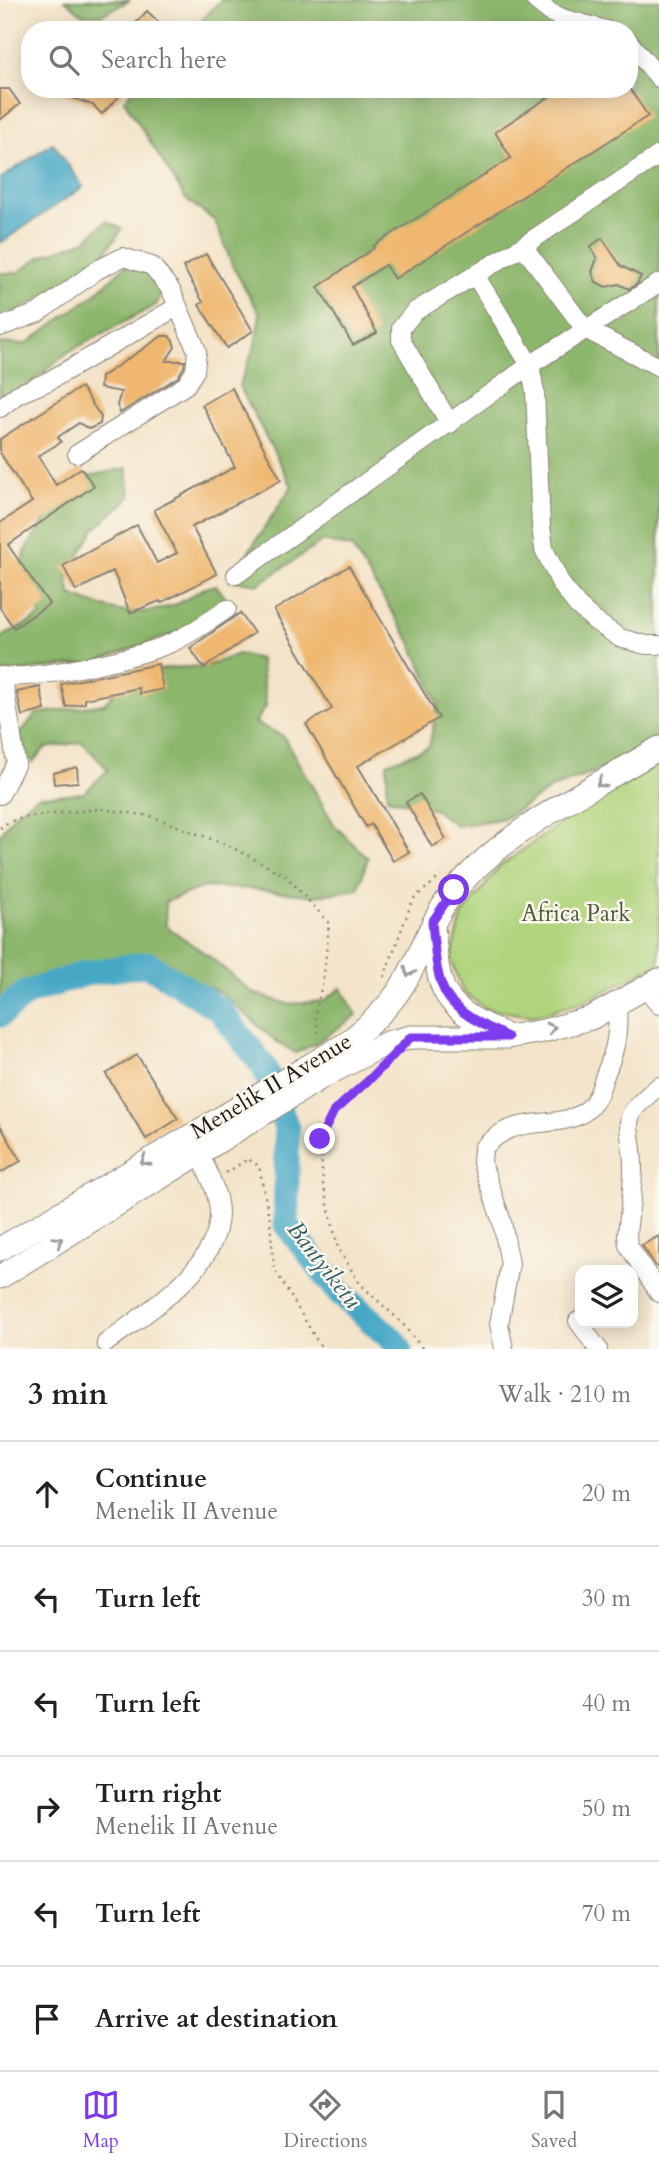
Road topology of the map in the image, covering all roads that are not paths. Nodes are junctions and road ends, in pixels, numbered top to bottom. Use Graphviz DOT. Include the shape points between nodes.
graph roads {
  1 [pos="535,0"];
  2 [pos="572,21"];
  3 [pos="638,53"];
  4 [pos="659,78"];
  5 [pos="659,155"];
  6 [pos="523,246"];
  7 [pos="475,275"];
  8 [pos="659,283"];
  9 [pos="177,307"];
  10 [pos="0,327"];
  11 [pos="585,329"];
  12 [pos="530,365"];
  13 [pos="659,367"];
  14 [pos="0,408"];
  15 [pos="450,424"];
  16 [pos="77,454"];
  17 [pos="236,575"];
  18 [pos="227,609"];
  19 [pos="659,645"];
  20 [pos="2,676"];
  21 [pos="659,748"];
  22 [pos="0,795"];
  23 [pos="432,922"];
  24 [pos="654,991"];
  25 [pos="617,1006"];
  26 [pos="508,1037"];
  27 [pos="318,1060"];
  28 [pos="659,1086"];
  29 [pos="204,1142"];
  30 [pos="0,1249"];
  31 [pos="0,1277"];
  32 [pos="659,1293"];
  33 [pos="583,1328"];
  34 [pos="106,1343"];
  35 [pos="504,1349"];
  36 [pos="597,1349"];
  1 -- 2 [label="street" via="551,13"];
  3 -- 4 [label="street"];
  5 -- 6 [label="street"];
  6 -- 7 [label="street"];
  6 -- 11 [label="street"];
  7 -- 12 [label="street"];
  7 -- 15 [label="street" via="414,312 401,328 401,340"];
  8 -- 11 [label="street"];
  9 -- 10 [label="street" via="171,290 152,266 123,257 38,313"];
  9 -- 14 [label="street"];
  9 -- 16 [label="street" via="197,351 195,371 186,385"];
  11 -- 12 [label="street"];
  11 -- 13 [label="street"];
  12 -- 15 [label="street"];
  12 -- 19 [label="street" via="544,550 561,584 595,621 620,638"];
  15 -- 17 [label="street"];
  18 -- 20 [label="street" via="170,643 131,655 47,674"];
  20 -- 22 [label="street" via="16,763"];
  21 -- 23 [label="main road, Menelik II Avenue, one-way" via="515,835 454,890"];
  23 -- 26 [label="main road" via="442,989 470,1019"];
  23 -- 27 [label="main road, Menelik II Avenue, one-way" via="389,1006 346,1044"];
  24 -- 25 [label="main road, Menelik II Avenue"];
  26 -- 25 [label="main road, Menelik II Avenue, one-way" via="591,1018"];
  25 -- 35 [label="street" via="615,1051 596,1100 586,1111 511,1128 483,1148 482,1163 502,1222 510,1264 499,1324"];
  26 -- 27 [label="main road, Menelik II Avenue" via="411,1037"];
  27 -- 29 [label="main road, Menelik II Avenue"];
  28 -- 32 [label="street" via="636,1105 627,1126 633,1167 626,1235"];
  29 -- 30 [label="main road, Menelik II Avenue, one-way"];
  31 -- 29 [label="main road, Menelik II Avenue, one-way"];
  29 -- 34 [label="street" via="219,1212 211,1248 168,1294"];
  33 -- 36 [label="street"];
}
